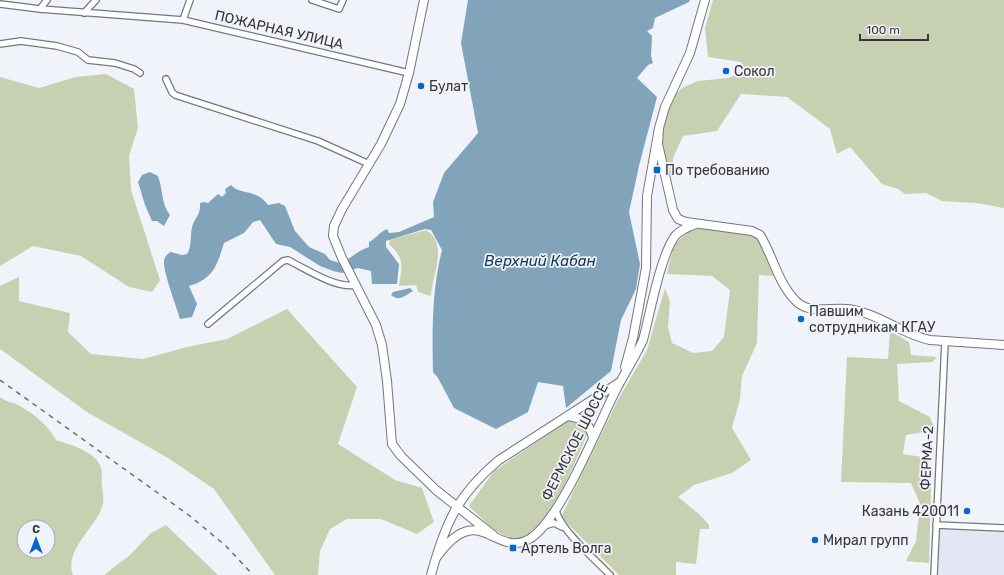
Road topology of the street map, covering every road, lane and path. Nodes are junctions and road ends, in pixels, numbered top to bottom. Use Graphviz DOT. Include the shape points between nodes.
graph roads {
  1 [pos="47,0"];
  2 [pos="96,0"];
  3 [pos="190,0"];
  4 [pos="312,0"];
  5 [pos="342,0"];
  6 [pos="424,0"];
  7 [pos="705,0"];
  8 [pos="0,4"];
  9 [pos="40,9"];
  10 [pos="84,13"];
  11 [pos="183,20"];
  12 [pos="0,44"];
  13 [pos="140,73"];
  14 [pos="409,73"];
  15 [pos="166,79"];
  16 [pos="659,128"];
  17 [pos="370,164"];
  18 [pos="696,224"];
  19 [pos="356,285"];
  20 [pos="208,324"];
  21 [pos="945,342"];
  22 [pos="1004,345"];
  23 [pos="621,380"];
  24 [pos="567,416"];
  25 [pos="593,438"];
  26 [pos="436,490"];
  27 [pos="456,508"];
  28 [pos="556,509"];
  29 [pos="450,517"];
  30 [pos="936,525"];
  31 [pos="544,526"];
  32 [pos="1004,528"];
  33 [pos="566,530"];
  34 [pos="493,535"];
  35 [pos="436,558"];
  36 [pos="431,575"];
  37 [pos="610,575"];
  38 [pos="934,575"];
  1 -- 9 [label="street"];
  2 -- 10 [label="street"];
  3 -- 11 [label="street"];
  4 -- 5 [label="street" via="339,9"];
  6 -- 14 [label="street"];
  7 -- 16 [label="street, ФЕРМСКОЕ ШОССЕ" via="690,53 665,107"];
  8 -- 9 [label="street, ПОЖАРНАЯ УЛИЦА"];
  9 -- 10 [label="street, ПОЖАРНАЯ УЛИЦА"];
  10 -- 11 [label="street, ПОЖАРНАЯ УЛИЦА"];
  11 -- 14 [label="street, ПОЖАРНАЯ УЛИЦА"];
  12 -- 13 [label="street" via="21,41 57,46 78,52 88,60 115,63"];
  14 -- 17 [label="street" via="400,104"];
  15 -- 17 [label="street" via="175,95 318,141"];
  16 -- 18 [label="street" via="658,144 673,210 678,219"];
  16 -- 23 [label="street, ФЕРМСКОЕ ШОССЕ" via="647,196 646,268 633,338"];
  17 -- 19 [label="street" via="334,226 335,243"];
  18 -- 21 [label="street" via="752,231 760,235 788,292 806,309 847,309 870,314 918,337"];
  18 -- 23 [label="street, ФЕРМСКОЕ ШОССЕ" via="676,235 668,249 643,340"];
  19 -- 20 [label="street" via="333,282 288,260 283,261"];
  19 -- 26 [label="street" via="376,325 382,346 388,381 392,444"];
  21 -- 22 [label="street"];
  21 -- 30 [label="street, ФЕРМА-2"];
  23 -- 24 [label="street, ФЕРМСКОЕ ШОССЕ"];
  23 -- 25 [label="street, ФЕРМСКОЕ ШОССЕ"];
  24 -- 25 [label="street" via="584,420 590,427"];
  24 -- 27 [label="street, ФЕРМСКОЕ ШОССЕ" via="494,464 476,480"];
  25 -- 28 [label="street, ФЕРМСКОЕ ШОССЕ"];
  26 -- 27 [label="street, ФЕРМСКОЕ ШОССЕ"];
  26 -- 29 [label="street"];
  27 -- 29 [label="street, ФЕРМСКОЕ ШОССЕ"];
  27 -- 34 [label="street, ФЕРМСКОЕ ШОССЕ"];
  28 -- 31 [label="street, ФЕРМСКОЕ ШОССЕ"];
  28 -- 33 [label="street" via="559,521"];
  29 -- 35 [label="street, ФЕРМСКОЕ ШОССЕ"];
  30 -- 32 [label="street"];
  30 -- 38 [label="street, ФЕРМА-2"];
  31 -- 33 [label="street" via="557,523"];
  31 -- 34 [label="street, ФЕРМСКОЕ ШОССЕ" via="530,538 519,542 507,541"];
  33 -- 37 [label="street"];
  34 -- 35 [label="street, ФЕРМСКОЕ ШОССЕ" via="475,530 460,532 447,543"];
  35 -- 36 [label="street, ФЕРМСКОЕ ШОССЕ"];
}
